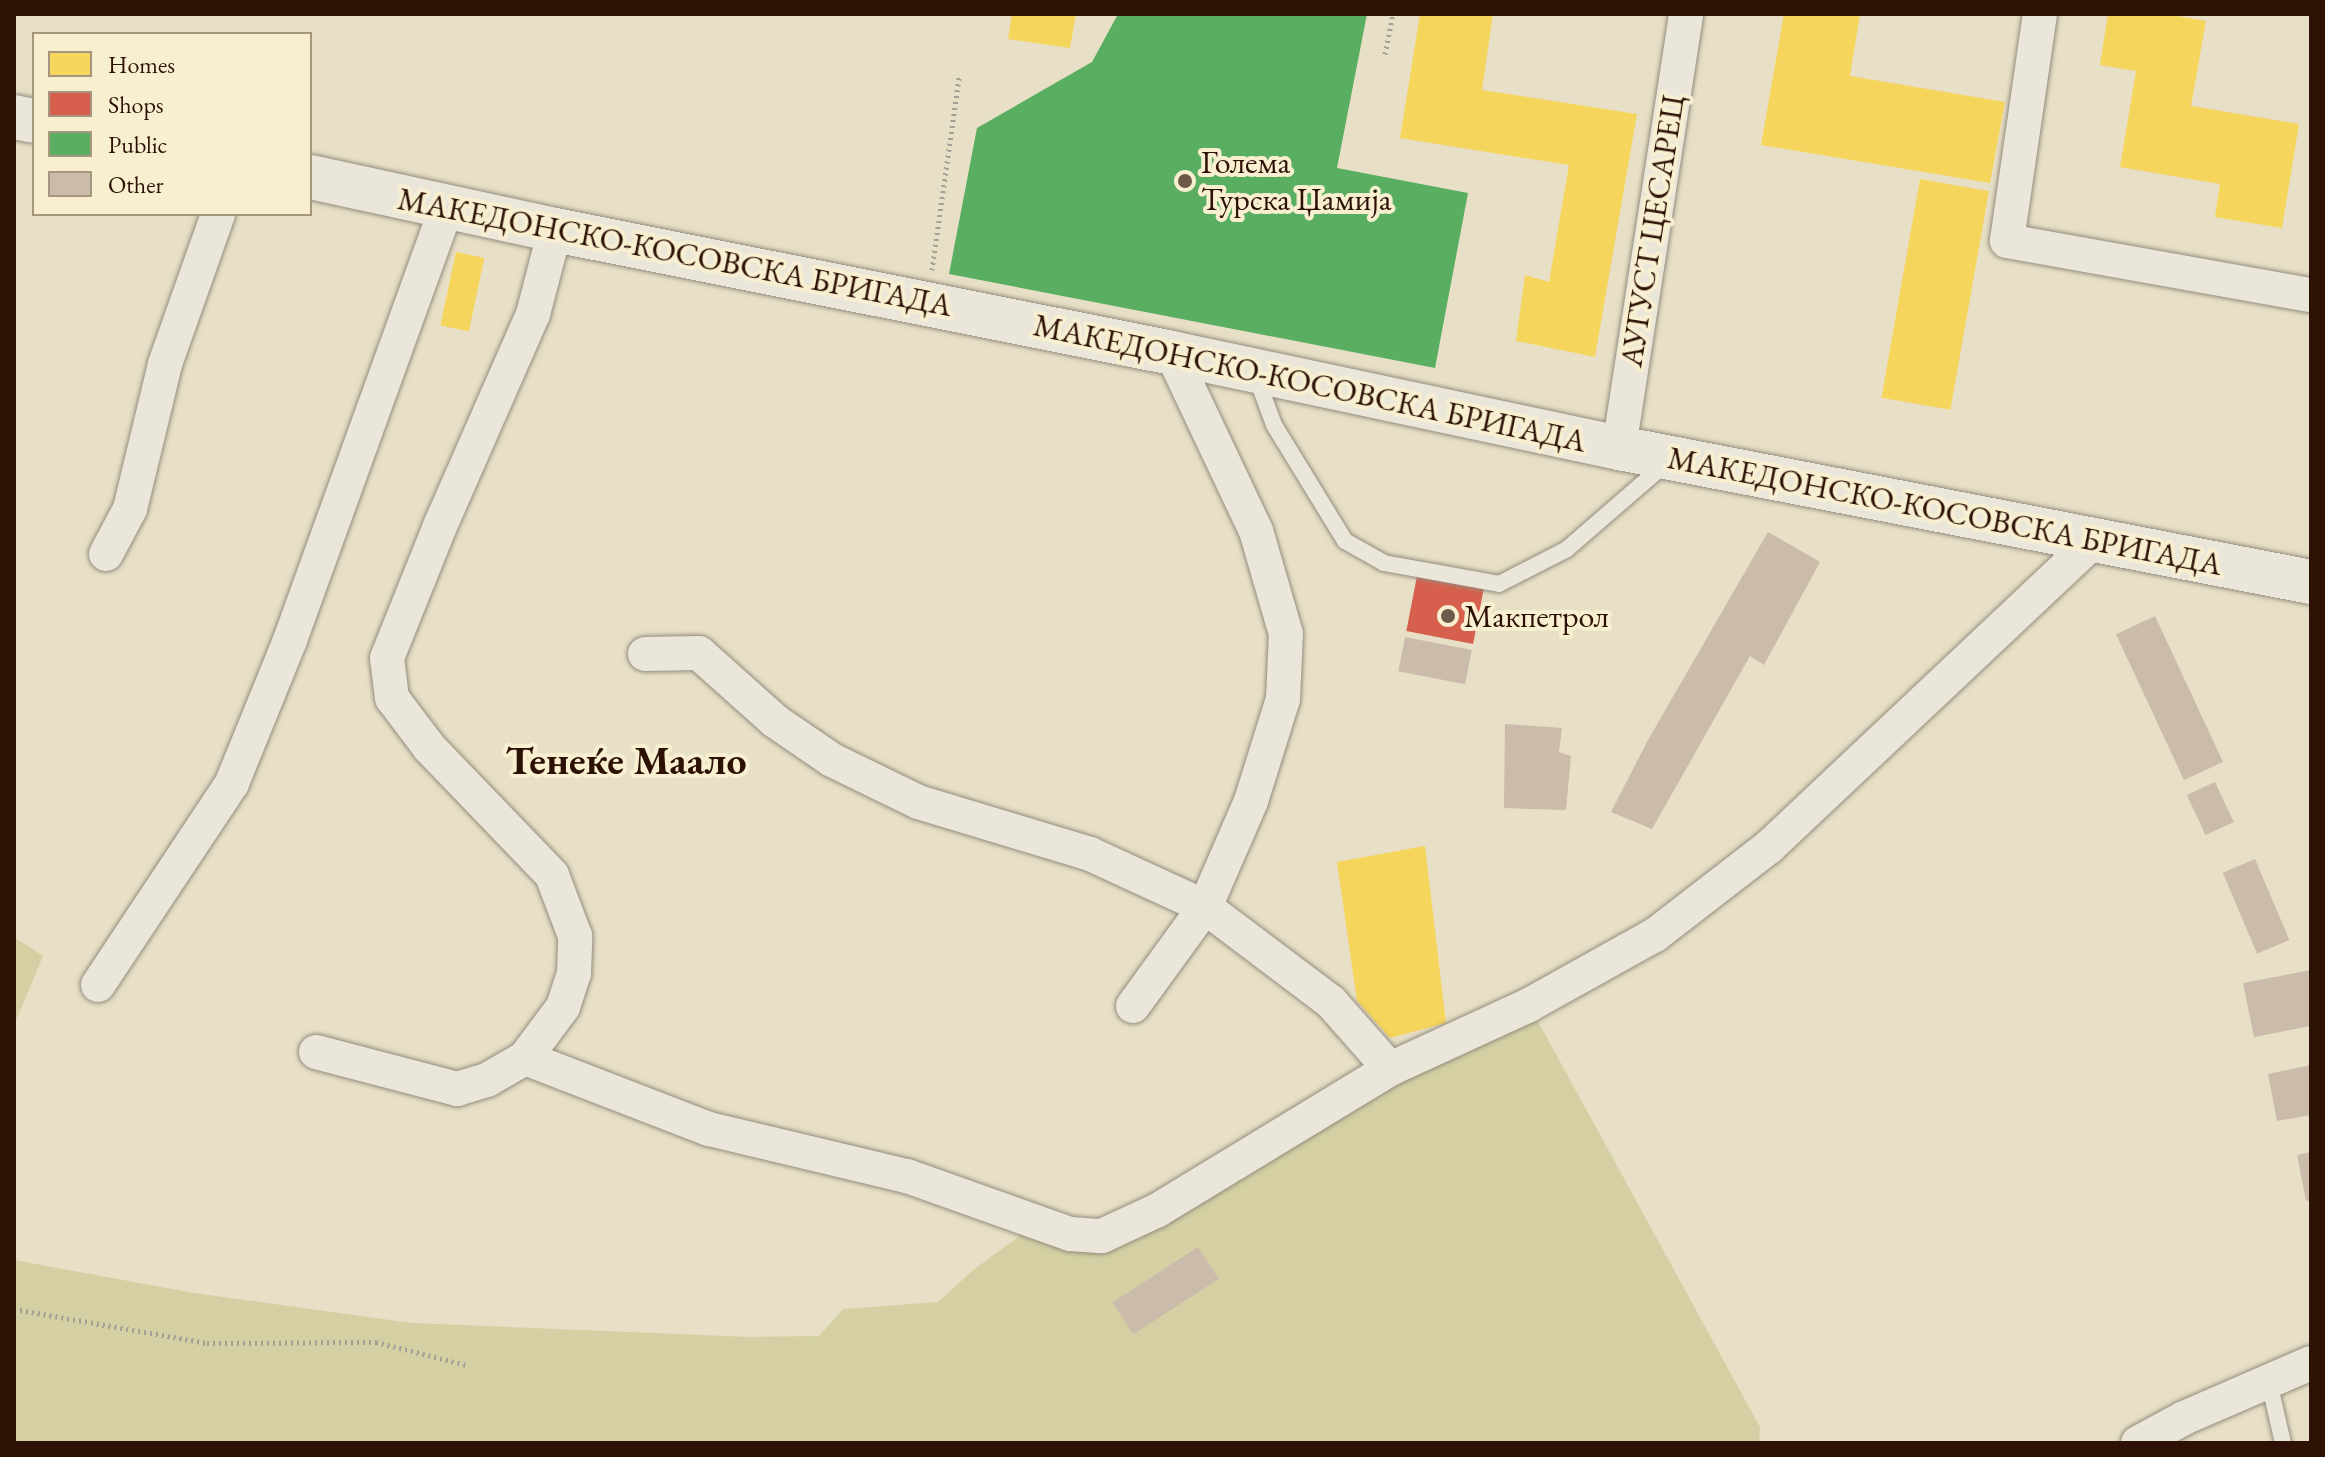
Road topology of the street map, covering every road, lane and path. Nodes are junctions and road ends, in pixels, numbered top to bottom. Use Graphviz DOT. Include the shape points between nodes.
graph roads {
  1 [pos="1393,14"];
  2 [pos="1686,14"];
  3 [pos="2040,14"];
  4 [pos="1385,54"];
  5 [pos="959,77"];
  6 [pos="312,177"];
  7 [pos="447,206"];
  8 [pos="217,216"];
  9 [pos="555,230"];
  10 [pos="2311,295"];
  11 [pos="928,303"];
  12 [pos="1172,353"];
  13 [pos="1254,370"];
  14 [pos="1619,448"];
  15 [pos="1673,456"];
  16 [pos="2093,542"];
  17 [pos="106,554"];
  18 [pos="2311,582"];
  19 [pos="645,654"];
  20 [pos="1205,907"];
  21 [pos="98,985"];
  22 [pos="1133,1006"];
  23 [pos="316,1052"];
  24 [pos="525,1058"];
  25 [pos="1390,1069"];
  26 [pos="14,1309"];
  27 [pos="2311,1363"];
  28 [pos="467,1365"];
  29 [pos="2269,1382"];
  30 [pos="2138,1443"];
  31 [pos="2283,1443"];
  1 -- 4 [label="path"];
  2 -- 14 [label="street, АУГУСТ ЦЕСАРЕЦ"];
  3 -- 10 [label="street" via="2007,241"];
  5 -- 11 [label="path"];
  6 -- 7 [label="street, МАКЕДОНСКО-КОСОВСКА БРИГАДА"];
  7 -- 9 [label="street, МАКЕДОНСКО-КОСОВСКА БРИГАДА"];
  7 -- 21 [label="street" via="290,640 232,783"];
  8 -- 17 [label="street" via="165,364 130,509"];
  9 -- 11 [label="street, МАКЕДОНСКО-КОСОВСКА БРИГАДА"];
  9 -- 24 [label="street" via="533,314 387,658 392,698 429,747 552,875 575,936 574,974 563,1007"];
  11 -- 12 [label="street, МАКЕДОНСКО-КОСОВСКА БРИГАДА"];
  12 -- 13 [label="street, МАКЕДОНСКО-КОСОВСКА БРИГАДА"];
  12 -- 20 [label="street" via="1256,531 1286,634 1283,699 1251,801"];
  13 -- 14 [label="street, МАКЕДОНСКО-КОСОВСКА БРИГАДА"];
  13 -- 15 [label="lane" via="1274,425 1336,528 1345,541 1384,563 1499,584 1567,549"];
  14 -- 15 [label="street, МАКЕДОНСКО-КОСОВСКА БРИГАДА"];
  15 -- 16 [label="street, МАКЕДОНСКО-КОСОВСКА БРИГАДА"];
  16 -- 18 [label="street, МАКЕДОНСКО-КОСОВСКА БРИГАДА"];
  16 -- 25 [label="street" via="1769,847 1655,935 1529,1005"];
  19 -- 20 [label="street" via="699,653 775,721 832,760 918,802 1090,854"];
  20 -- 22 [label="street"];
  20 -- 25 [label="street" via="1331,1002"];
  23 -- 24 [label="street" via="457,1089 487,1080"];
  24 -- 25 [label="street" via="709,1129 907,1176 1085,1237 1123,1229 1158,1210"];
  26 -- 28 [label="path" via="207,1343 376,1342"];
  27 -- 29 [label="street"];
  29 -- 30 [label="street"];
  29 -- 31 [label="lane"];
}
